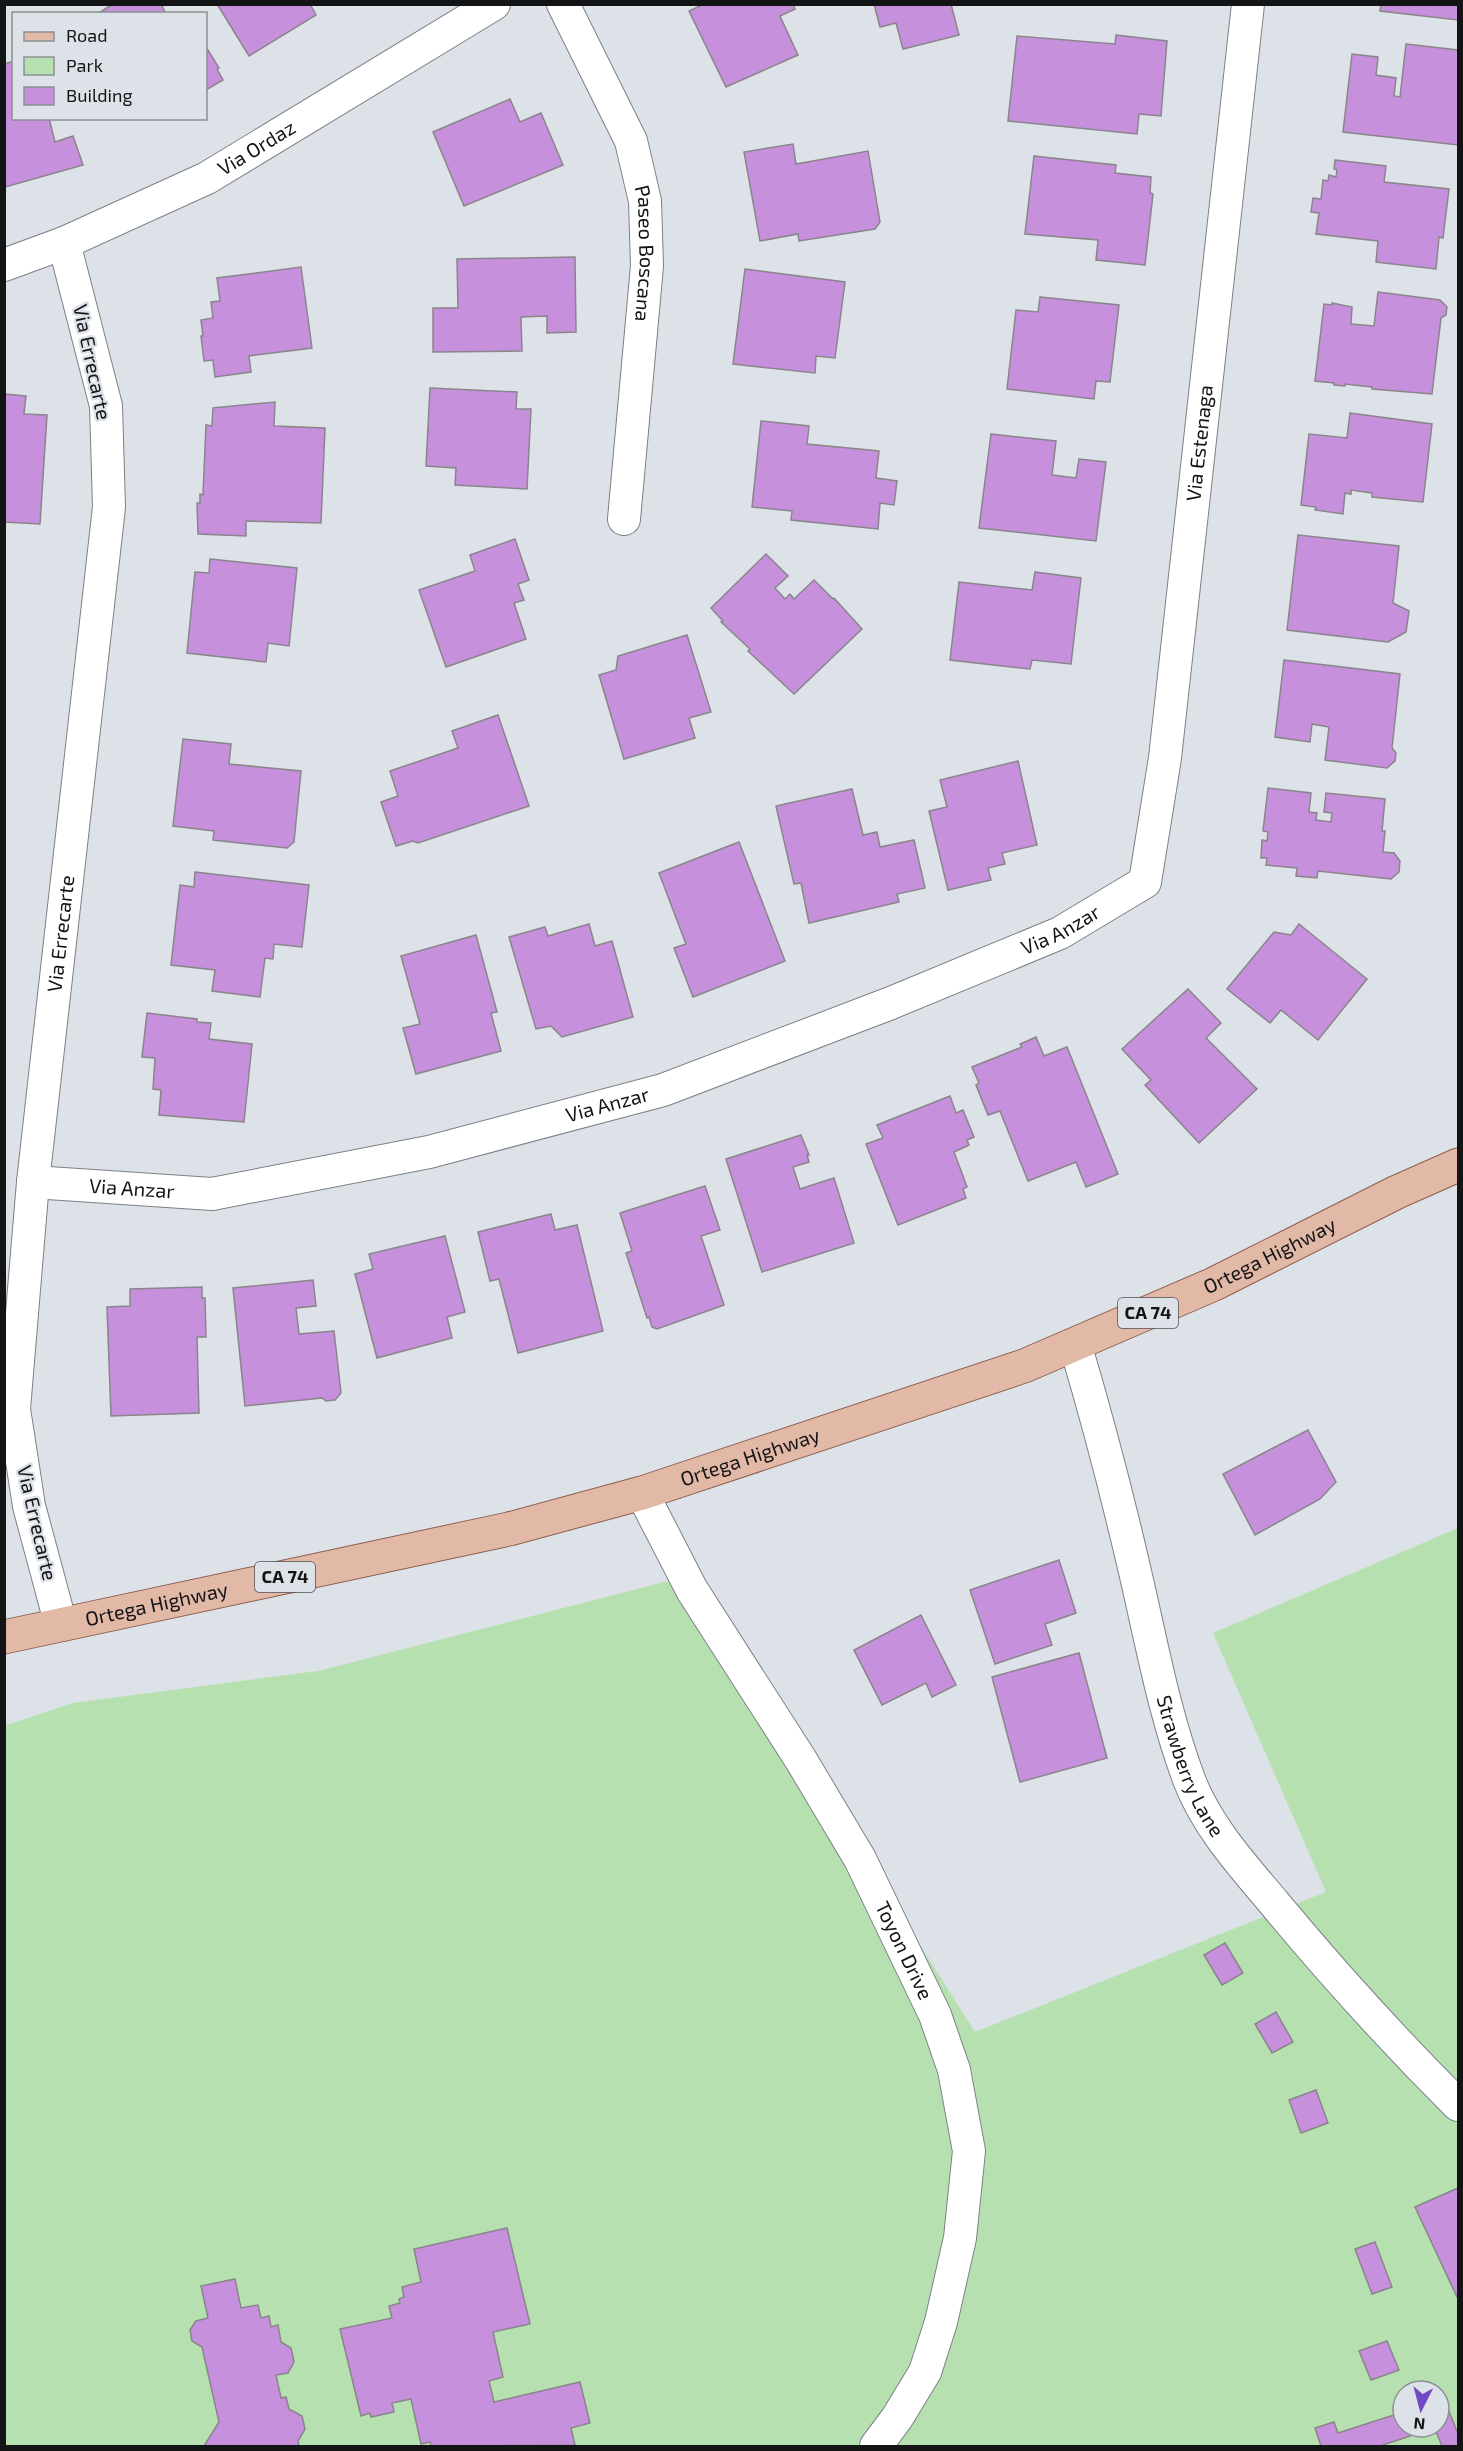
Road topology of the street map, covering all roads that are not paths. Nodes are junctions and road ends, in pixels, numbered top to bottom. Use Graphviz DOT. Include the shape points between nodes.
graph roads {
  1 [pos="494,4"];
  2 [pos="563,4"];
  3 [pos="1248,4"];
  4 [pos="64,243"];
  5 [pos="4,265"];
  6 [pos="624,519"];
  7 [pos="1145,882"];
  8 [pos="1458,1165"];
  9 [pos="33,1182"];
  10 [pos="1075,1344"];
  11 [pos="642,1493"];
  12 [pos="61,1625"];
  13 [pos="4,1637"];
  14 [pos="1458,2104"];
  15 [pos="876,2446"];
  1 -- 4 [label="street, Via Ordaz" via="207,178"];
  2 -- 6 [label="street, Paseo Boscana" via="632,141 645,201 647,266"];
  3 -- 7 [label="street, Via Estenaga" via="1165,758"];
  4 -- 5 [label="street, Via Ordaz"];
  4 -- 9 [label="street, Via Errecarte" via="106,406 109,507"];
  7 -- 9 [label="street, Via Anzar" via="1060,933 891,1003 652,1093 429,1152 212,1194"];
  8 -- 10 [label="main road, Ortega Highway / CA 74" via="1214,1284"];
  9 -- 12 [label="street, Via Errecarte" via="14,1409 29,1506"];
  10 -- 11 [label="main road, Ortega Highway / CA 74" via="1024,1366"];
  10 -- 14 [label="street, Strawberry Lane" via="1110,1463 1152,1643 1191,1784 1223,1843 1396,2043"];
  11 -- 12 [label="main road, Ortega Highway / CA 74" via="509,1529"];
  11 -- 15 [label="street, Toyon Drive" via="692,1590 860,1859 935,2015 954,2070 969,2151 960,2238 925,2372"];
  12 -- 13 [label="main road, Ortega Highway / CA 74"];
}
